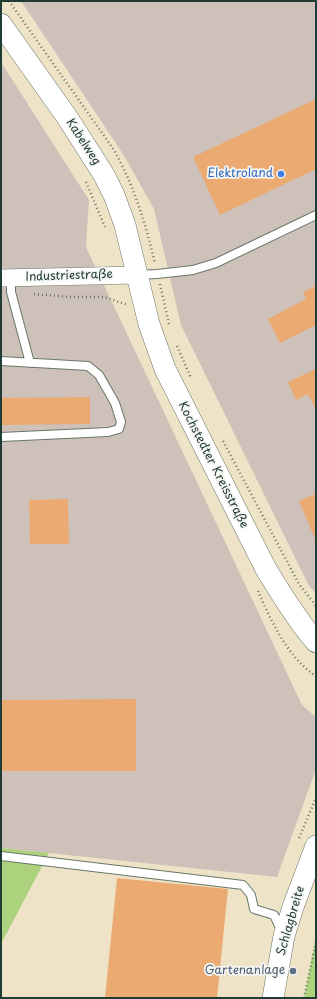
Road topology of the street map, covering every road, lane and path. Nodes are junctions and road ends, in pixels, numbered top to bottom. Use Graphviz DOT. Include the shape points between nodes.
graph roads {
  1 [pos="9,1"];
  2 [pos="1,24"];
  3 [pos="316,215"];
  4 [pos="147,275"];
  5 [pos="8,283"];
  6 [pos="128,305"];
  7 [pos="171,330"];
  8 [pos="176,344"];
  9 [pos="1,361"];
  10 [pos="30,363"];
  11 [pos="194,384"];
  12 [pos="1,437"];
  13 [pos="221,437"];
  14 [pos="316,606"];
  15 [pos="316,642"];
  16 [pos="1,856"];
  17 [pos="314,857"];
  18 [pos="284,936"];
  19 [pos="316,942"];
  20 [pos="273,998"];
  21 [pos="304,998"];
  1 -- 4 [label="path" via="123,166 150,239"];
  2 -- 4 [label="street, Kabelweg" via="68,117 104,175"];
  3 -- 4 [label="lane" via="216,263 193,270"];
  4 -- 5 [label="street, Industriestraße"];
  4 -- 7 [label="path"];
  4 -- 15 [label="street, Kochstedter Kreisstraße" via="153,336 165,369 266,569"];
  5 -- 6 [label="path" via="71,297 104,297"];
  5 -- 10 [label="lane"];
  8 -- 11 [label="path"];
  9 -- 10 [label="lane"];
  10 -- 12 [label="lane" via="88,366 100,375 115,402 121,422 119,429 108,432"];
  13 -- 14 [label="path" via="299,584"];
  16 -- 18 [label="lane" via="243,885 251,895 254,909 274,915"];
  17 -- 18 [label="street, Schlagbreite"];
  18 -- 20 [label="street, Schlagbreite"];
  19 -- 21 [label="path"];
}
